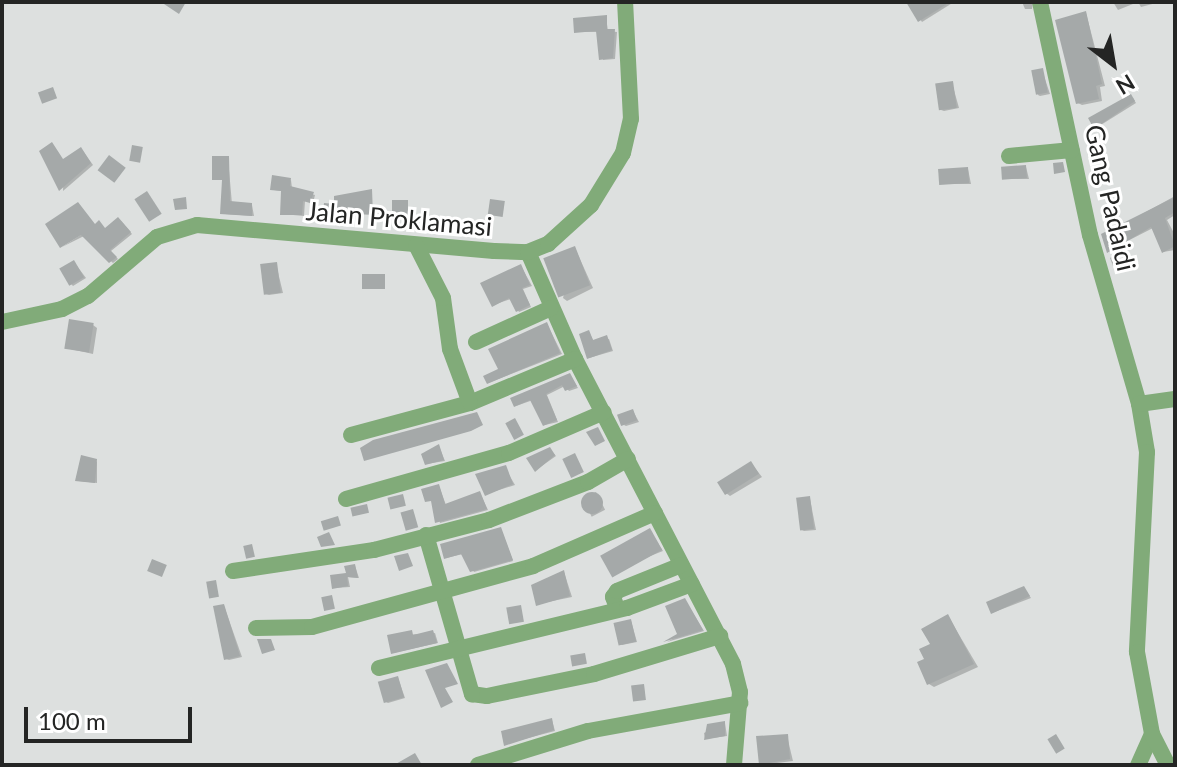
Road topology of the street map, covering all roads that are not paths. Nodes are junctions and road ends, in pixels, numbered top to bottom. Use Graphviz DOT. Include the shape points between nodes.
graph roads {
  1 [pos="625,2"];
  2 [pos="1040,2"];
  3 [pos="1072,150"];
  4 [pos="1009,156"];
  5 [pos="416,245"];
  6 [pos="528,252"];
  7 [pos="551,308"];
  8 [pos="2,322"];
  9 [pos="476,342"];
  10 [pos="575,359"];
  11 [pos="1175,399"];
  12 [pos="470,403"];
  13 [pos="1139,404"];
  14 [pos="604,412"];
  15 [pos="351,435"];
  16 [pos="628,459"];
  17 [pos="346,499"];
  18 [pos="655,513"];
  19 [pos="426,535"];
  20 [pos="681,565"];
  21 [pos="233,571"];
  22 [pos="692,584"];
  23 [pos="443,592"];
  24 [pos="617,608"];
  25 [pos="256,628"];
  26 [pos="720,636"];
  27 [pos="461,645"];
  28 [pos="379,668"];
  29 [pos="740,703"];
  30 [pos="1152,734"];
  31 [pos="478,765"];
  32 [pos="734,765"];
  33 [pos="1138,765"];
  34 [pos="1168,765"];
  1 -- 6 [label="street, Jalan Proklamasi" via="631,119 623,153 568,230"];
  2 -- 3 [label="street, Gang Padaidi"];
  3 -- 4 [label="street"];
  3 -- 13 [label="street, Gang Padaidi"];
  5 -- 6 [label="street, Jalan Proklamasi"];
  5 -- 8 [label="street, Jalan Proklamasi" via="187,227 157,237 88,296 62,309"];
  5 -- 12 [label="street" via="443,298 450,349"];
  6 -- 7 [label="street"];
  7 -- 9 [label="street"];
  7 -- 10 [label="street"];
  10 -- 12 [label="street"];
  10 -- 14 [label="street"];
  11 -- 13 [label="street"];
  12 -- 15 [label="street"];
  13 -- 30 [label="street, Gang Padaidi" via="1147,463 1137,652"];
  14 -- 16 [label="street"];
  14 -- 17 [label="street" via="509,453"];
  16 -- 18 [label="street"];
  16 -- 19 [label="street" via="588,482 489,520"];
  18 -- 20 [label="street"];
  18 -- 23 [label="street" via="533,566"];
  19 -- 21 [label="street" via="334,558"];
  19 -- 23 [label="street"];
  20 -- 22 [label="street"];
  20 -- 24 [label="street" via="617,591"];
  22 -- 24 [label="street"];
  22 -- 26 [label="street"];
  23 -- 25 [label="street" via="312,627"];
  23 -- 27 [label="street"];
  24 -- 27 [label="street"];
  26 -- 27 [label="street" via="606,672 479,696 466,686"];
  26 -- 29 [label="street"];
  27 -- 28 [label="street"];
  29 -- 31 [label="street" via="588,731"];
  29 -- 32 [label="street"];
  30 -- 33 [label="street"];
  30 -- 34 [label="street, Gang Padaidi"];
}
